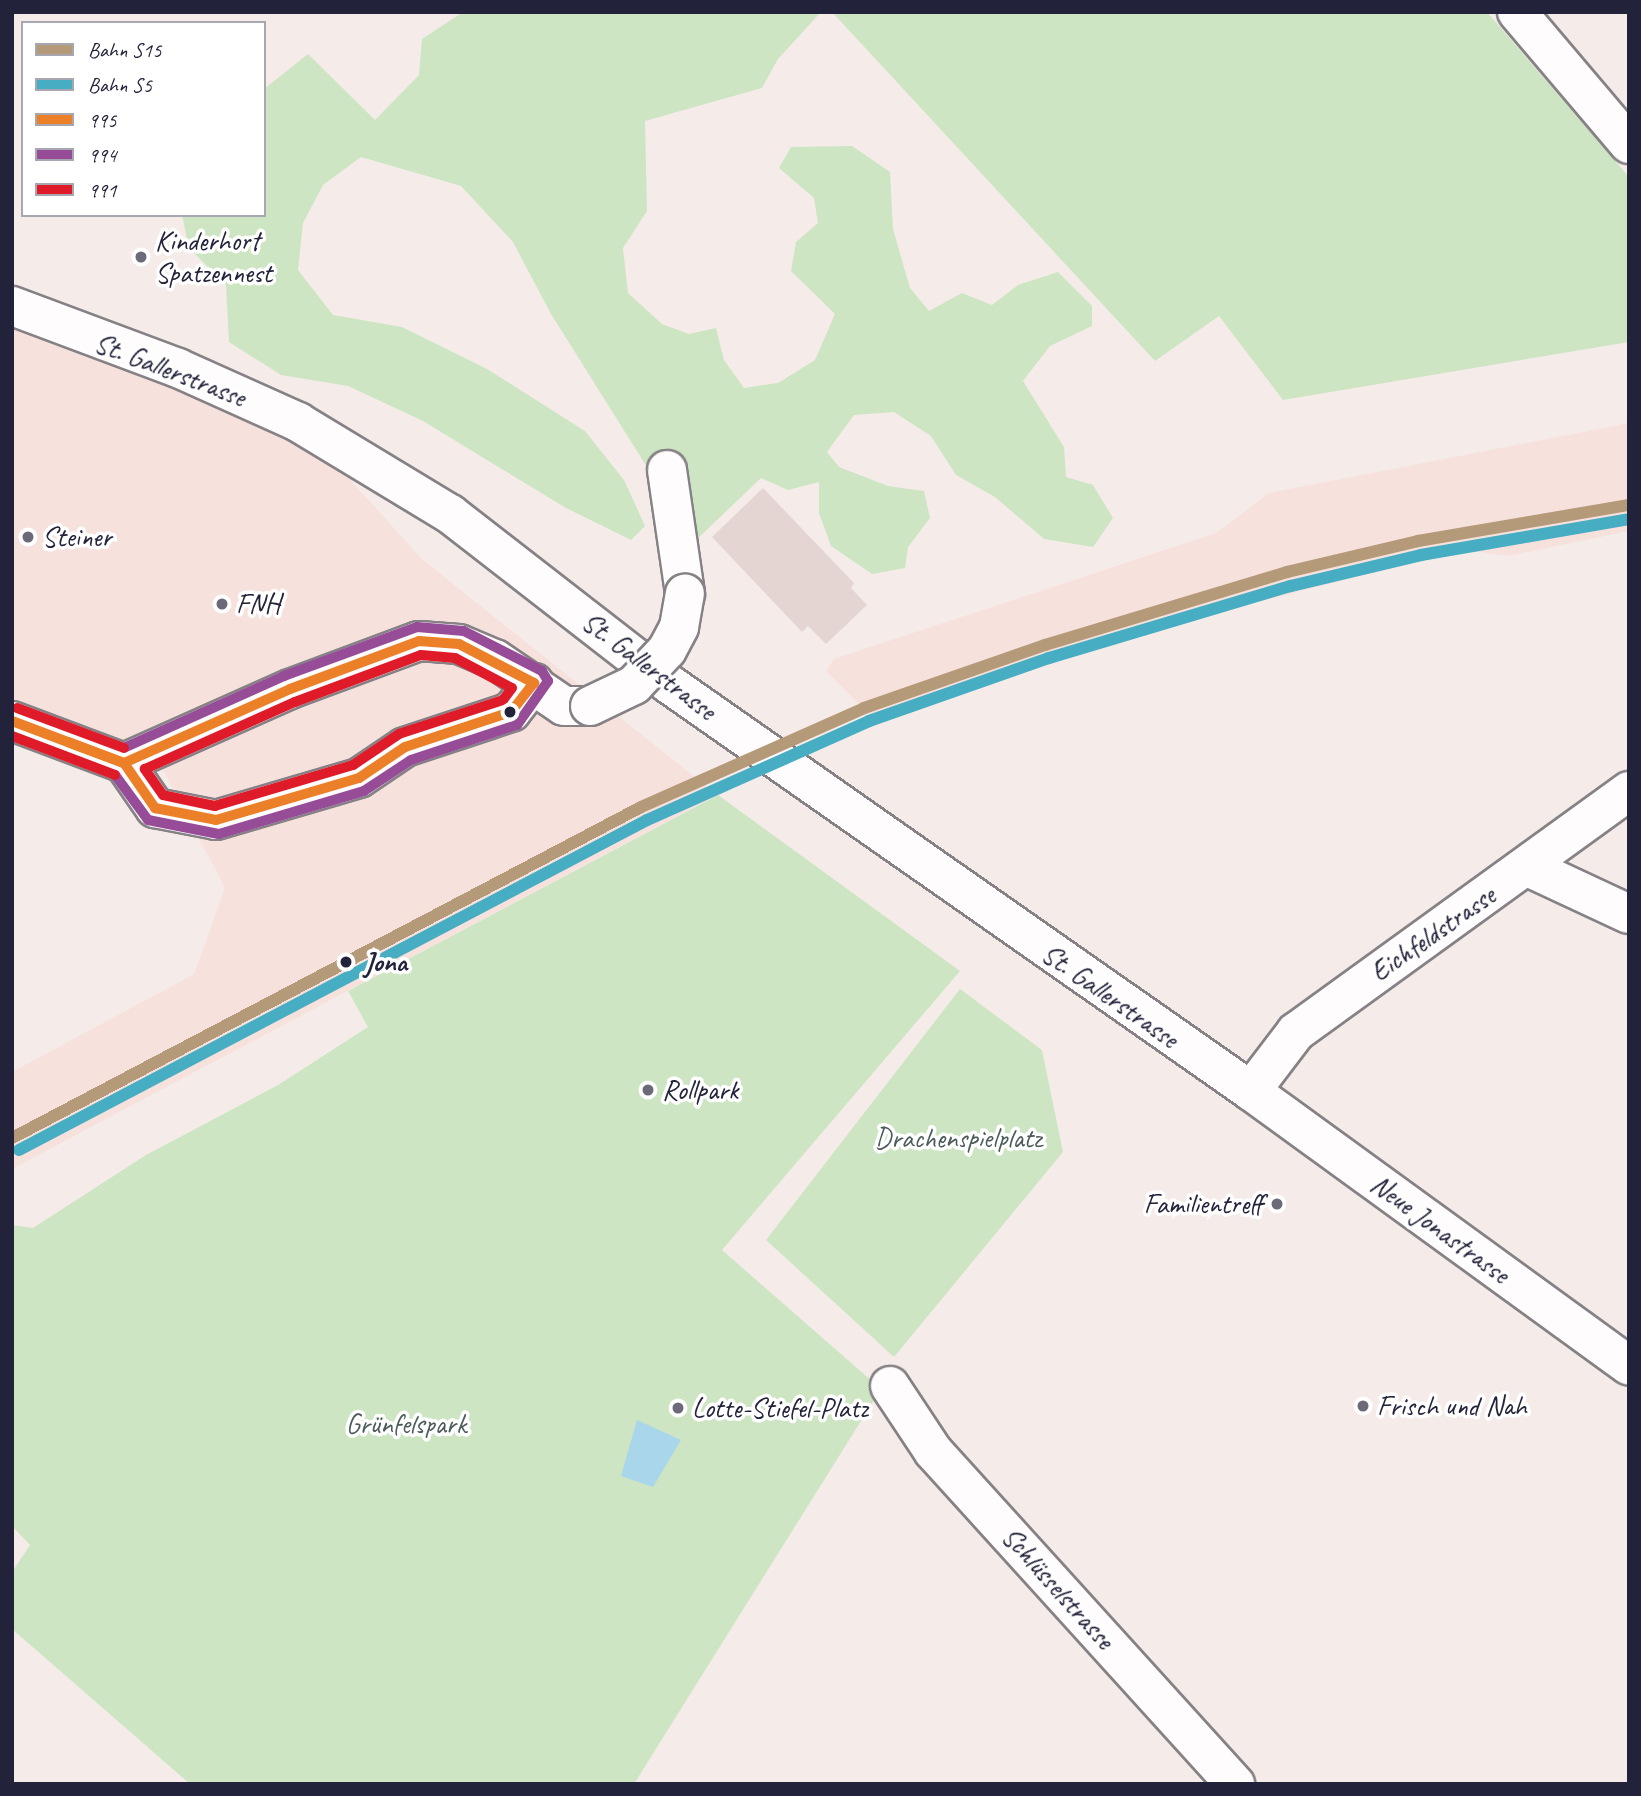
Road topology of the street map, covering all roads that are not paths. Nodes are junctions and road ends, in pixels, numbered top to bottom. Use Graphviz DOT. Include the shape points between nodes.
graph roads {
  1 [pos="1517,12"];
  2 [pos="1629,144"];
  3 [pos="12,306"];
  4 [pos="667,470"];
  5 [pos="534,683"];
  6 [pos="12,721"];
  7 [pos="124,763"];
  8 [pos="1629,791"];
  9 [pos="1528,867"];
  10 [pos="1629,914"];
  11 [pos="1251,1091"];
  12 [pos="1622,1361"];
  13 [pos="890,1386"];
  14 [pos="1629,1392"];
  15 [pos="1235,1784"];
  1 -- 2 [label="street"];
  3 -- 11 [label="street, St. Gallerstrasse" via="178,368 298,422 450,514 669,684"];
  4 -- 5 [label="street, bridge" via="685,594 679,627 667,650 634,685 590,706 564,706"];
  5 -- 7 [label="street" via="459,644 419,641 290,689"];
  5 -- 7 [label="street" via="510,712 405,747 359,778 216,820 155,808"];
  6 -- 7 [label="street"];
  8 -- 9 [label="street, Eichfeldstrasse"];
  9 -- 10 [label="street"];
  9 -- 11 [label="street, Eichfeldstrasse" via="1296,1032"];
  11 -- 12 [label="street, Neue Jonastrasse"];
  12 -- 14 [label="street"];
  13 -- 15 [label="street, Schlüsselstrasse" via="933,1451"];
}
